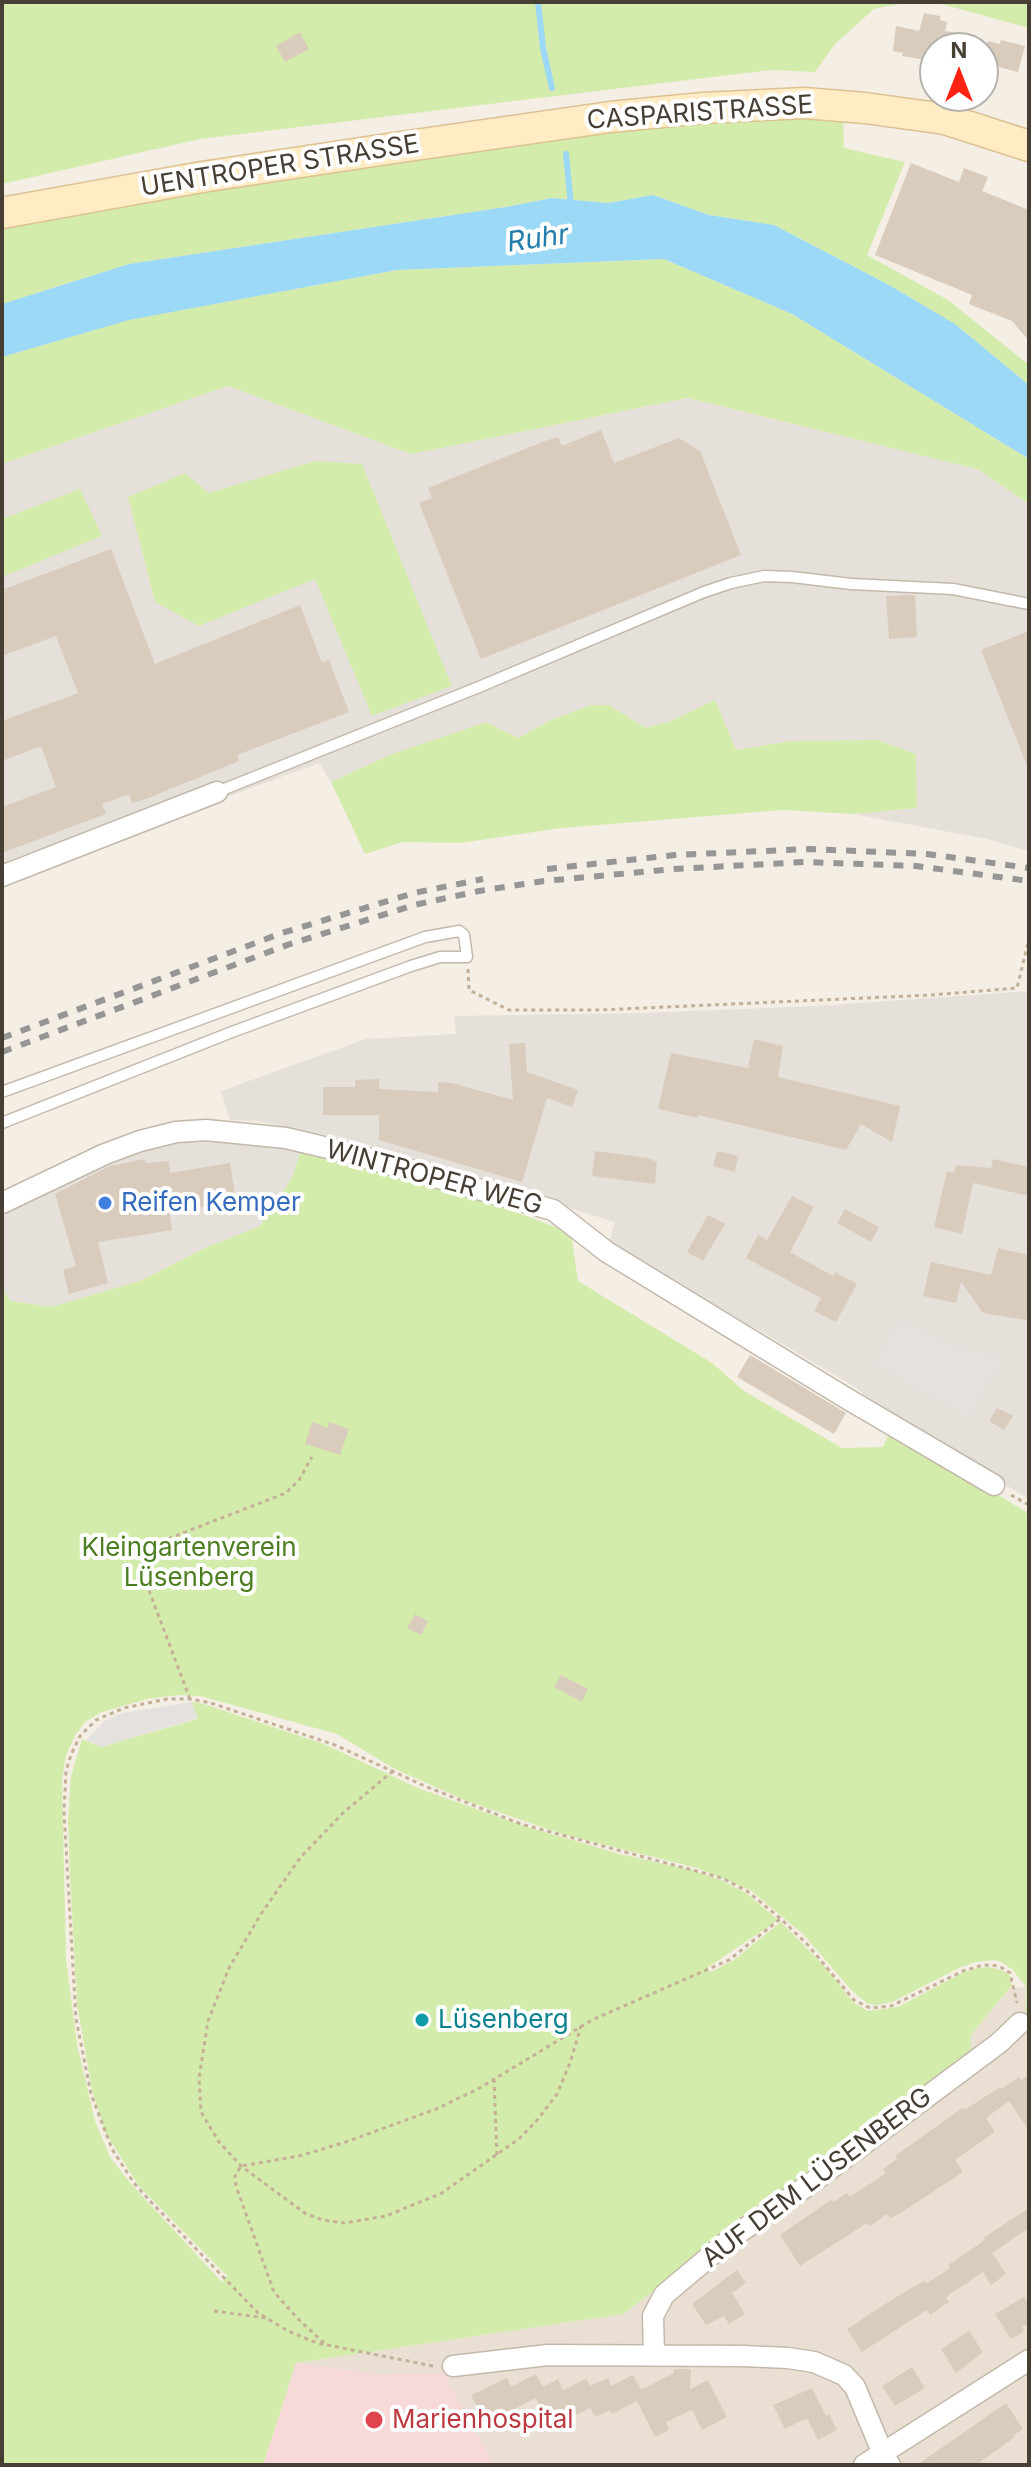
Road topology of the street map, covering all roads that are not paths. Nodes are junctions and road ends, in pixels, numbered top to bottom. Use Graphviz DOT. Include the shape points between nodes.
graph roads {
  1 [pos="558,124"];
  2 [pos="1029,146"];
  3 [pos="2,213"];
  4 [pos="1029,604"];
  5 [pos="217,792"];
  6 [pos="2,876"];
  7 [pos="2,1092"];
  8 [pos="2,1123"];
  9 [pos="2,1203"];
  10 [pos="994,1485"];
  11 [pos="1020,2023"];
  12 [pos="654,2354"];
  13 [pos="1029,2360"];
  14 [pos="453,2366"];
  15 [pos="886,2460"];
  16 [pos="864,2465"];
  1 -- 2 [label="main road, CASPARISTRASSE" via="804,103 945,119"];
  1 -- 3 [label="main road, UENTROPER STRASSE"];
  4 -- 5 [label="lane" via="953,589 792,577 731,583"];
  5 -- 6 [label="street"];
  7 -- 8 [label="lane" via="425,937 459,931 464,935 467,957 440,957 411,966"];
  9 -- 10 [label="street, WINTROPER WEG" via="140,1141 206,1130 299,1141 553,1210 607,1252"];
  11 -- 12 [label="street, AUF DEM LÜSENBERG" via="734,2236 664,2295 653,2316"];
  12 -- 14 [label="street" via="548,2355"];
  12 -- 15 [label="street" via="788,2358 828,2366 855,2387"];
  13 -- 15 [label="street"];
  15 -- 16 [label="street"];
}
